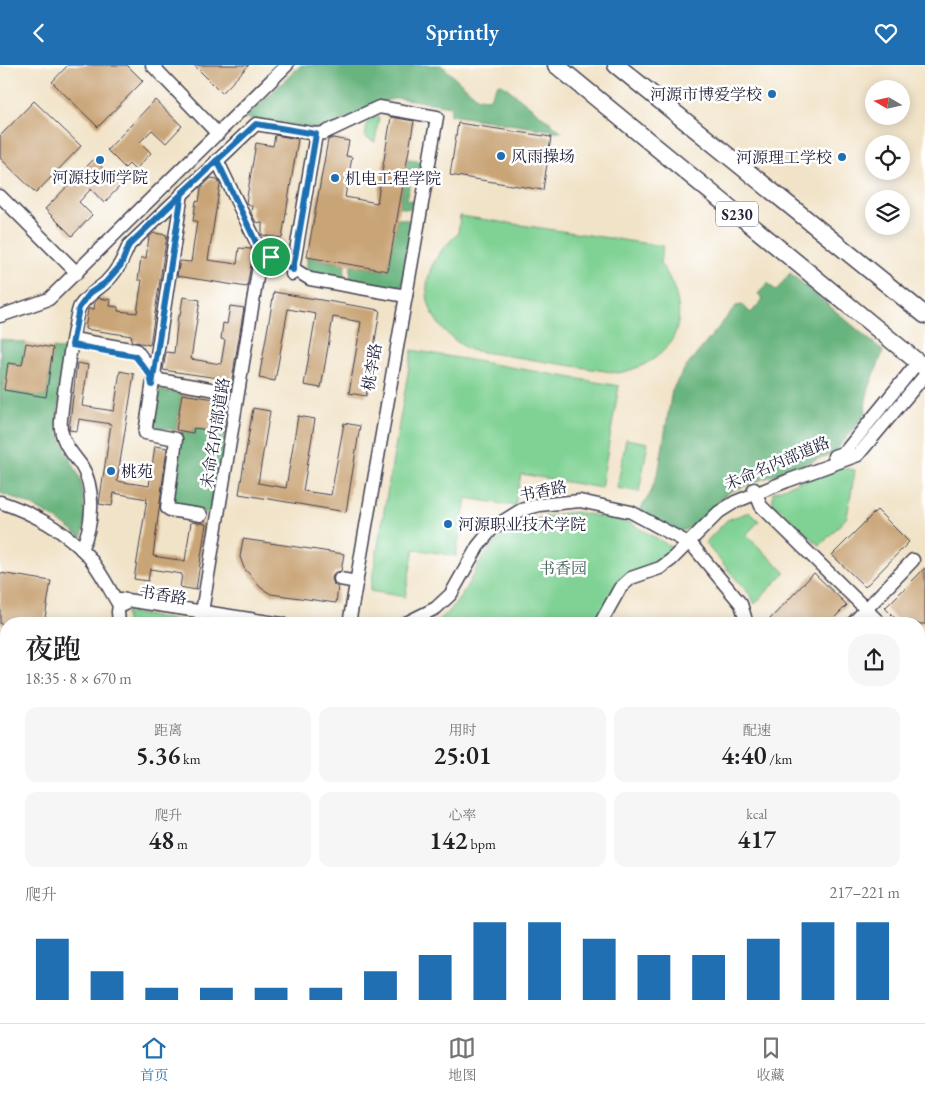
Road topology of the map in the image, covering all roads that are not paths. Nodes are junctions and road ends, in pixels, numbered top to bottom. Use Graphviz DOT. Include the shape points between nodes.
graph roads {
  1 [pos="152,65"];
  2 [pos="280,65"];
  3 [pos="288,65"];
  4 [pos="556,65"];
  5 [pos="616,65"];
  6 [pos="216,132"];
  7 [pos="316,134"];
  8 [pos="217,160"];
  9 [pos="0,196"];
  10 [pos="180,196"];
  11 [pos="262,256"];
  12 [pos="75,271"];
  13 [pos="292,272"];
  14 [pos="404,298"];
  15 [pos="0,311"];
  16 [pos="925,315"];
  17 [pos="0,316"];
  18 [pos="73,342"];
  19 [pos="923,369"];
  20 [pos="153,377"];
  21 [pos="216,392"];
  22 [pos="755,491"];
  23 [pos="0,497"];
  24 [pos="0,502"];
  25 [pos="201,515"];
  26 [pos="685,545"];
  27 [pos="82,547"];
  28 [pos="913,560"];
  29 [pos="349,581"];
  30 [pos="122,602"];
  31 [pos="866,609"];
  32 [pos="203,615"];
  33 [pos="120,617"];
  34 [pos="123,617"];
  35 [pos="212,617"];
  36 [pos="221,617"];
  37 [pos="344,617"];
  38 [pos="349,617"];
  39 [pos="418,617"];
  40 [pos="428,617"];
  41 [pos="604,617"];
  42 [pos="740,617"];
  43 [pos="745,617"];
  44 [pos="859,617"];
  45 [pos="874,617"];
  1 -- 6 [label="street"];
  2 -- 6 [label="street"];
  3 -- 6 [label="street"];
  4 -- 19 [label="main road, S230"];
  5 -- 16 [label="main road, S230"];
  6 -- 12 [label="street"];
  7 -- 8 [label="street" via="256,124"];
  7 -- 13 [label="street"];
  7 -- 14 [label="street, 桃李路" via="379,107 435,116"];
  8 -- 10 [label="street"];
  8 -- 11 [label="street"];
  9 -- 12 [label="street"];
  10 -- 18 [label="street" via="129,245 121,265 105,283 90,293 79,308"];
  10 -- 20 [label="street"];
  11 -- 13 [label="street"];
  11 -- 32 [label="street, 未命名内部道路" via="236,396"];
  12 -- 15 [label="street" via="45,295"];
  12 -- 17 [label="street" via="49,299"];
  13 -- 14 [label="street" via="310,279"];
  14 -- 29 [label="street, 桃李路"];
  18 -- 20 [label="street" via="136,350"];
  18 -- 27 [label="street" via="60,428 87,480 91,514 88,537"];
  19 -- 22 [label="street, 未命名内部道路" via="845,452"];
  20 -- 21 [label="street" via="158,385"];
  20 -- 25 [label="street" via="145,433 176,440 167,508"];
  22 -- 26 [label="street, 未命名内部道路" via="719,507"];
  22 -- 31 [label="street" via="761,506"];
  23 -- 27 [label="street" via="44,517"];
  24 -- 27 [label="street" via="42,521"];
  26 -- 39 [label="street, 书香路" via="631,512 580,501 556,502 521,510 492,529 478,546 451,594 436,608"];
  26 -- 40 [label="street, 书香路" via="630,515 580,505 532,512 494,532 480,549 453,597"];
  26 -- 41 [label="street, 未命名内部道路" via="660,568 630,577"];
  26 -- 42 [label="street, 书香路" via="736,605"];
  26 -- 43 [label="street, 书香路" via="741,604"];
  27 -- 30 [label="street" via="92,553"];
  28 -- 31 [label="street"];
  29 -- 37 [label="street, 桃李路"];
  29 -- 38 [label="street, 桃李路"];
  30 -- 32 [label="street, 书香路"];
  30 -- 33 [label="street, 书香路"];
  30 -- 34 [label="street, 书香路"];
  31 -- 44 [label="street"];
  31 -- 45 [label="street"];
  32 -- 35 [label="street, 书香路"];
  32 -- 36 [label="street, 书香路"];
}
